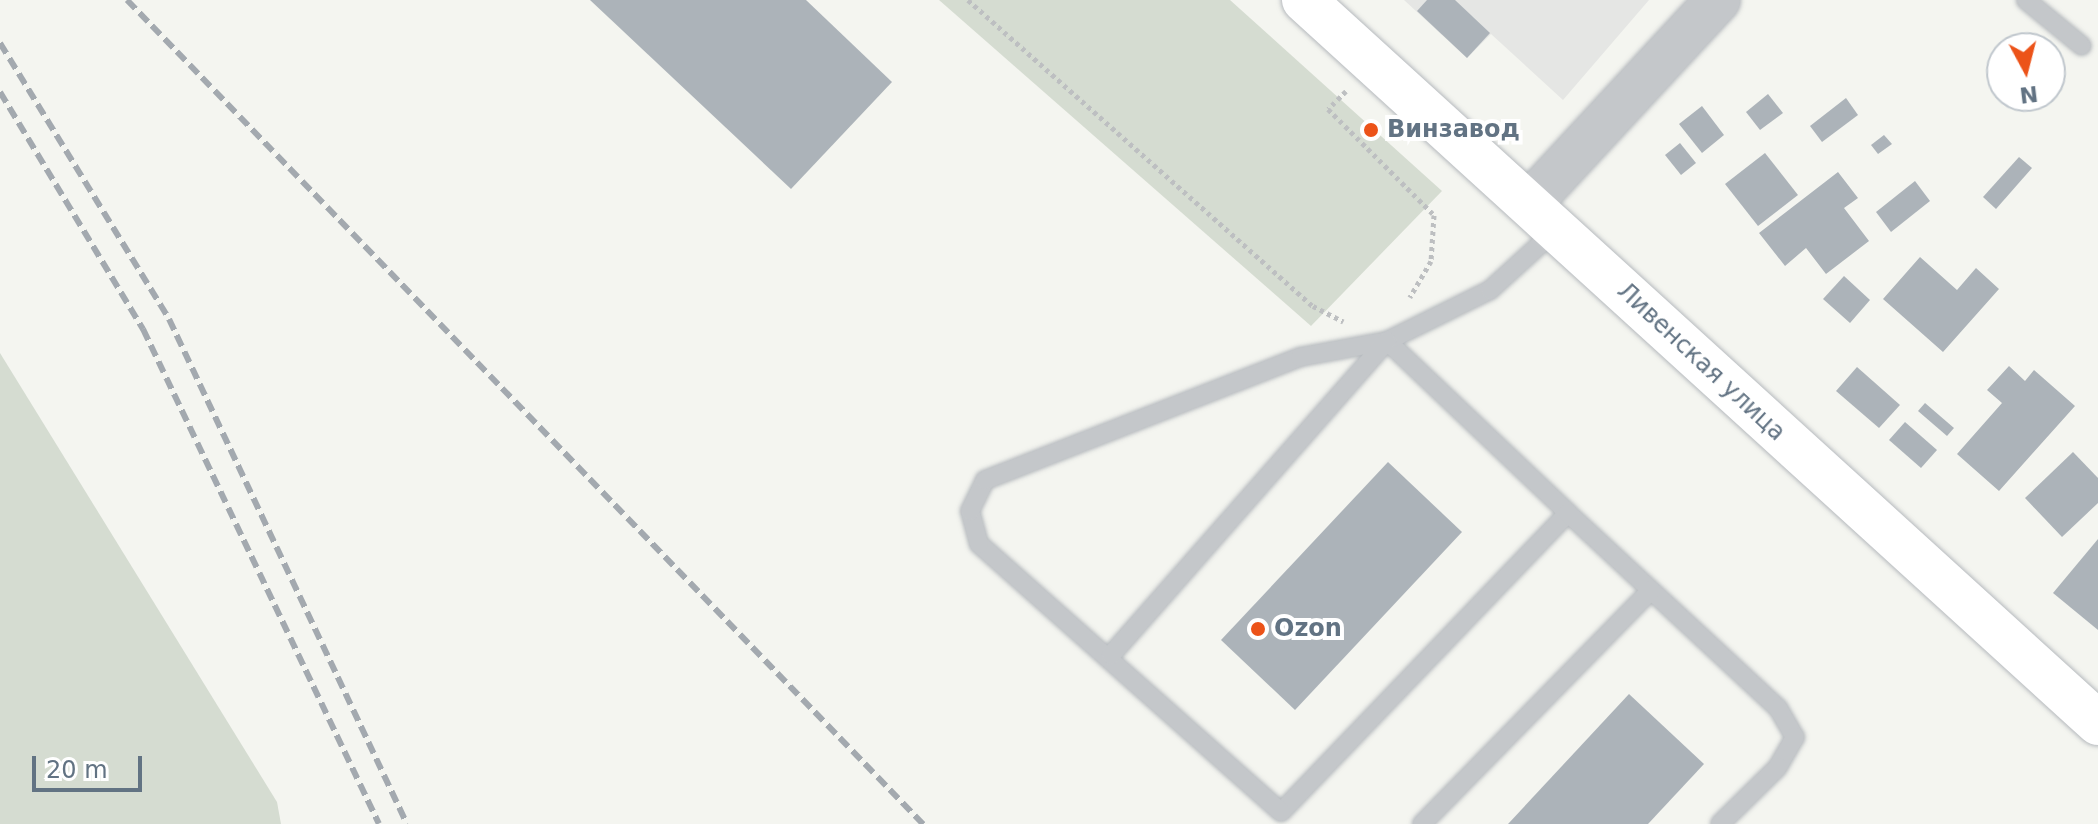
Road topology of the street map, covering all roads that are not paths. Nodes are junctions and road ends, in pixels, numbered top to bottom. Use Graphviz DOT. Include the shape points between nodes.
graph roads {
  1 [pos="1304,0"];
  2 [pos="1718,0"];
  3 [pos="2026,0"];
  4 [pos="2082,46"];
  5 [pos="1543,216"];
  6 [pos="1387,341"];
  7 [pos="1568,513"];
  8 [pos="1651,590"];
  9 [pos="1111,655"];
  10 [pos="2098,723"];
  11 [pos="1288,818"];
  12 [pos="1422,824"];
  13 [pos="1720,824"];
  1 -- 5 [label="main road, Ливенская улица"];
  2 -- 5 [label="street"];
  3 -- 4 [label="lane"];
  5 -- 6 [label="lane" via="1490,290"];
  5 -- 10 [label="main road, Ливенская улица"];
  6 -- 7 [label="lane"];
  6 -- 9 [label="lane"];
  6 -- 9 [label="lane" via="1300,357 985,480 970,511 979,544"];
  7 -- 8 [label="lane"];
  7 -- 11 [label="lane"];
  8 -- 12 [label="lane"];
  8 -- 13 [label="lane" via="1778,708 1795,737 1778,767"];
  9 -- 11 [label="lane"];
}
